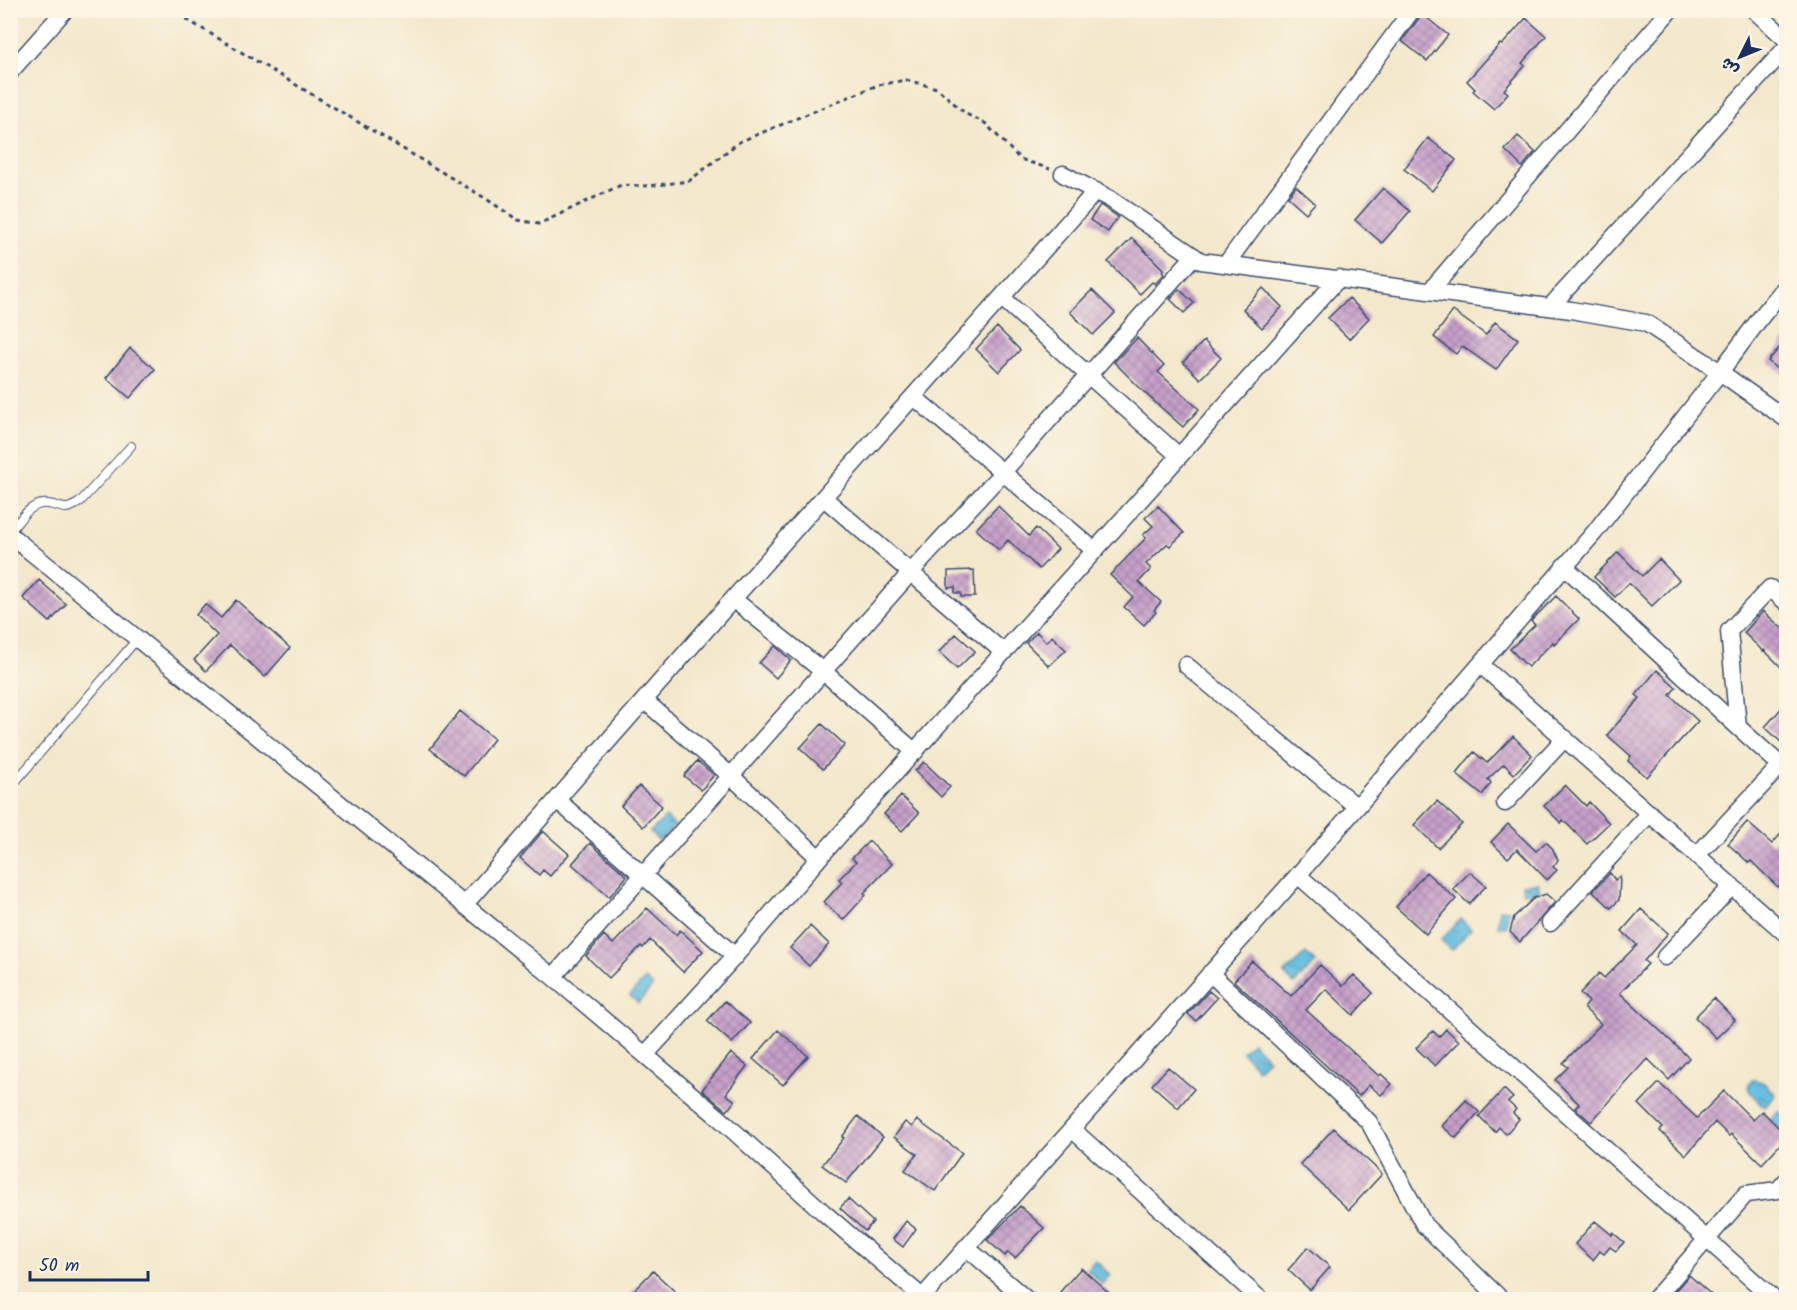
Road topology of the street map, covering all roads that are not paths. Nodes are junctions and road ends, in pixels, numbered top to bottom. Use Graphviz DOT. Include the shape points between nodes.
graph roads {
  1 [pos="65,10"];
  2 [pos="1412,10"];
  3 [pos="1670,10"];
  4 [pos="1754,10"];
  5 [pos="1786,39"];
  6 [pos="1786,48"];
  7 [pos="10,72"];
  8 [pos="1063,174"];
  9 [pos="1096,191"];
  10 [pos="1194,256"];
  11 [pos="1226,264"];
  12 [pos="1339,278"];
  13 [pos="1786,286"];
  14 [pos="1430,291"];
  15 [pos="1002,298"];
  16 [pos="1550,307"];
  17 [pos="1720,372"];
  18 [pos="1089,375"];
  19 [pos="914,397"];
  20 [pos="1786,419"];
  21 [pos="131,446"];
  22 [pos="1179,456"];
  23 [pos="1002,473"];
  24 [pos="825,498"];
  25 [pos="10,533"];
  26 [pos="1094,550"];
  27 [pos="1564,566"];
  28 [pos="911,572"];
  29 [pos="733,599"];
  30 [pos="1786,602"];
  31 [pos="138,638"];
  32 [pos="1003,652"];
  33 [pos="1481,665"];
  34 [pos="1186,666"];
  35 [pos="824,672"];
  36 [pos="645,701"];
  37 [pos="1738,727"];
  38 [pos="1564,738"];
  39 [pos="915,752"];
  40 [pos="1784,767"];
  41 [pos="731,776"];
  42 [pos="10,788"];
  43 [pos="556,800"];
  44 [pos="1505,803"];
  45 [pos="1358,807"];
  46 [pos="1650,813"];
  47 [pos="1697,855"];
  48 [pos="819,858"];
  49 [pos="1298,875"];
  50 [pos="643,876"];
  51 [pos="1732,886"];
  52 [pos="465,904"];
  53 [pos="1550,923"];
  54 [pos="1786,934"];
  55 [pos="735,956"];
  56 [pos="1665,957"];
  57 [pos="1210,973"];
  58 [pos="554,977"];
  59 [pos="645,1055"];
  60 [pos="1072,1128"];
  61 [pos="1786,1181"];
  62 [pos="1706,1239"];
  63 [pos="966,1247"];
  64 [pos="921,1298"];
  65 [pos="1027,1299"];
  66 [pos="1261,1299"];
  67 [pos="1502,1299"];
  68 [pos="1654,1299"];
  69 [pos="1775,1299"];
  1 -- 7 [label="street"];
  2 -- 11 [label="street"];
  3 -- 14 [label="street"];
  4 -- 5 [label="street"];
  6 -- 16 [label="street"];
  8 -- 9 [label="street"];
  9 -- 10 [label="street"];
  9 -- 15 [label="street"];
  10 -- 11 [label="street" via="1201,261"];
  10 -- 18 [label="street"];
  11 -- 12 [label="street"];
  12 -- 14 [label="street"];
  12 -- 22 [label="street"];
  13 -- 17 [label="street"];
  14 -- 16 [label="street"];
  15 -- 18 [label="street"];
  15 -- 19 [label="street"];
  16 -- 17 [label="street" via="1646,324"];
  17 -- 20 [label="street"];
  17 -- 27 [label="street"];
  18 -- 22 [label="street"];
  18 -- 23 [label="street"];
  19 -- 23 [label="street"];
  19 -- 24 [label="street"];
  21 -- 25 [label="lane" via="80,502 71,508 47,503 37,506"];
  22 -- 26 [label="street"];
  23 -- 26 [label="street"];
  23 -- 28 [label="street"];
  24 -- 28 [label="street"];
  24 -- 29 [label="street"];
  25 -- 31 [label="street"];
  26 -- 32 [label="street"];
  27 -- 33 [label="street"];
  27 -- 37 [label="street"];
  28 -- 32 [label="street"];
  28 -- 35 [label="street"];
  29 -- 35 [label="street"];
  29 -- 36 [label="street"];
  30 -- 37 [label="street" via="1770,588 1729,631"];
  31 -- 42 [label="lane"];
  31 -- 52 [label="street"];
  32 -- 39 [label="street"];
  33 -- 38 [label="street"];
  33 -- 45 [label="street"];
  34 -- 45 [label="street"];
  35 -- 39 [label="street"];
  35 -- 41 [label="street"];
  36 -- 41 [label="street"];
  36 -- 43 [label="street"];
  37 -- 40 [label="street"];
  38 -- 44 [label="street"];
  38 -- 46 [label="street"];
  39 -- 48 [label="street"];
  40 -- 47 [label="street"];
  41 -- 48 [label="street"];
  41 -- 50 [label="street"];
  43 -- 50 [label="street"];
  43 -- 52 [label="street"];
  45 -- 49 [label="street"];
  46 -- 47 [label="street"];
  46 -- 53 [label="street"];
  47 -- 51 [label="street"];
  48 -- 55 [label="street"];
  49 -- 57 [label="street"];
  49 -- 62 [label="street"];
  50 -- 55 [label="street"];
  50 -- 58 [label="street"];
  51 -- 54 [label="street"];
  51 -- 56 [label="street"];
  52 -- 58 [label="street"];
  55 -- 59 [label="street"];
  57 -- 60 [label="street"];
  57 -- 67 [label="street" via="1369,1122 1424,1225"];
  58 -- 59 [label="street"];
  59 -- 64 [label="street"];
  60 -- 63 [label="street"];
  60 -- 66 [label="street"];
  61 -- 62 [label="street" via="1778,1190 1746,1194"];
  62 -- 68 [label="street"];
  62 -- 69 [label="street"];
  63 -- 64 [label="street"];
  63 -- 65 [label="street"];
}
